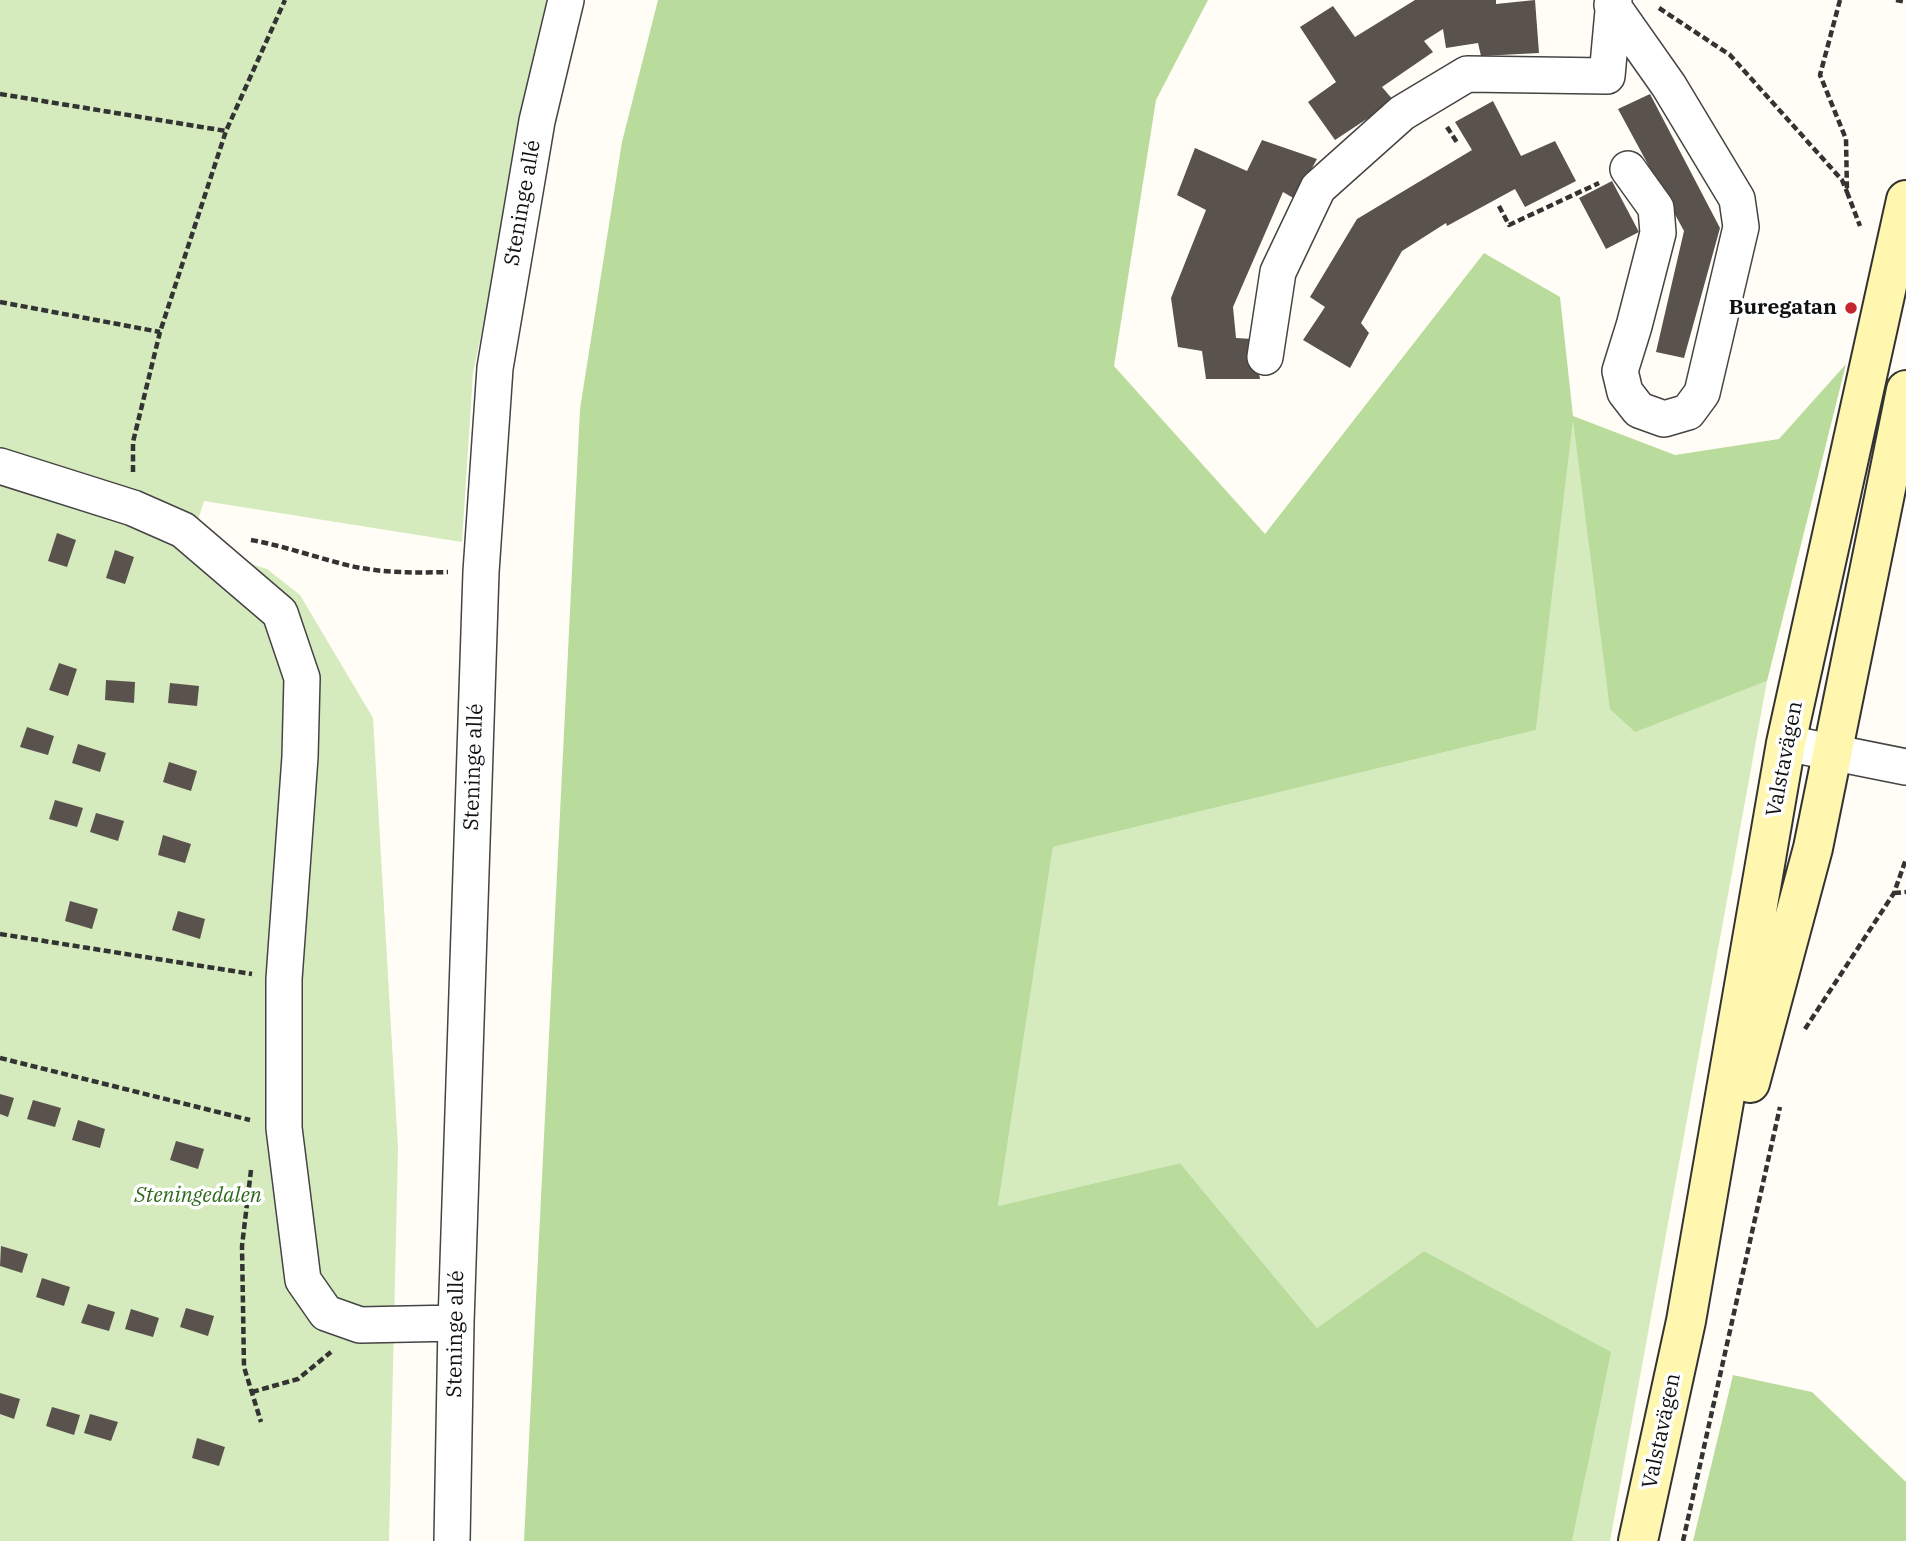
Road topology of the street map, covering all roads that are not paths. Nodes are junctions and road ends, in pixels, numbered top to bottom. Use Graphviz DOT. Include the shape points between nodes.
graph roads {
  1 [pos="566,0"];
  2 [pos="1613,2"];
  3 [pos="1628,169"];
  4 [pos="1906,200"];
  5 [pos="1265,357"];
  6 [pos="1906,390"];
  7 [pos="0,466"];
  8 [pos="1786,743"];
  9 [pos="1833,752"];
  10 [pos="1906,767"];
  11 [pos="1686,1321"];
  12 [pos="456,1323"];
  13 [pos="452,1541"];
  14 [pos="1638,1541"];
  1 -- 12 [label="street, Steninge allé" via="537,121 495,369 481,572"];
  2 -- 3 [label="street" via="1737,199 1741,227 1702,393 1688,412 1664,419 1639,410 1625,392 1620,371 1658,233 1656,208"];
  2 -- 5 [label="street" via="1607,76 1466,74 1402,113 1318,188 1278,272"];
  4 -- 8 [label="street, Valstavägen"];
  6 -- 9 [label="street, Valstavägen"];
  7 -- 12 [label="street" via="133,508 183,530 280,613 302,678 284,979 284,1128 303,1280 326,1313 360,1325"];
  8 -- 9 [label="street"];
  8 -- 11 [label="street, Valstavägen"];
  9 -- 10 [label="street"];
  9 -- 11 [label="street, Valstavägen" via="1813,848"];
  11 -- 14 [label="street, Valstavägen"];
  12 -- 13 [label="street, Steninge allé"];
}
